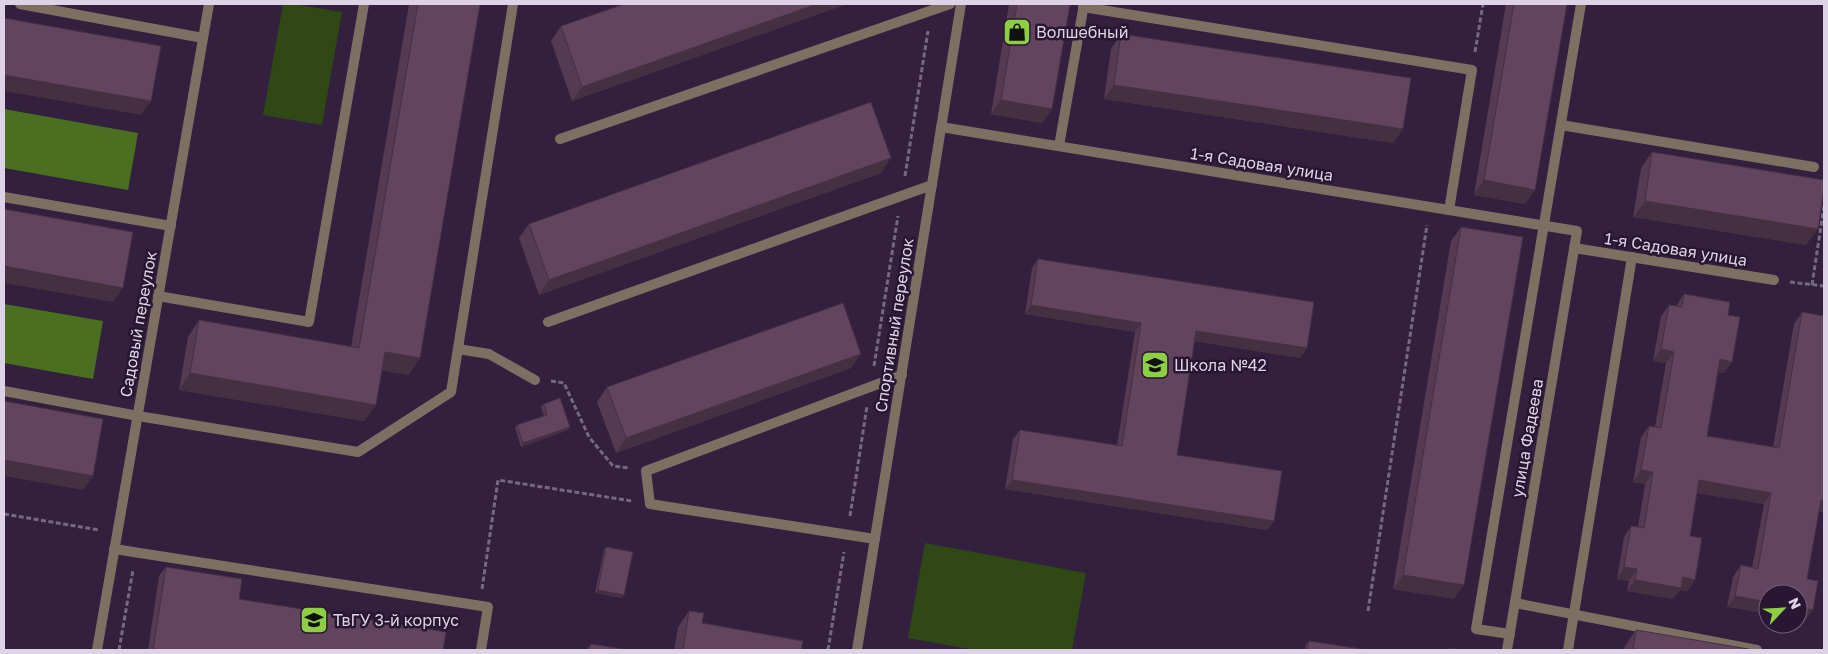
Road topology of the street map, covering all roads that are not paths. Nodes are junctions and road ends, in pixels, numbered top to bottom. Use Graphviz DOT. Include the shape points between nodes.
graph roads {
  1 [pos="20,4"];
  2 [pos="209,4"];
  3 [pos="364,4"];
  4 [pos="513,4"];
  5 [pos="950,4"];
  6 [pos="961,4"];
  7 [pos="1581,4"];
  8 [pos="1084,5"];
  9 [pos="203,38"];
  10 [pos="1561,125"];
  11 [pos="941,127"];
  12 [pos="560,140"];
  13 [pos="1059,146"];
  14 [pos="1814,167"];
  15 [pos="932,185"];
  16 [pos="4,198"];
  17 [pos="1449,210"];
  18 [pos="170,226"];
  19 [pos="1544,226"];
  20 [pos="1577,232"];
  21 [pos="1574,248"];
  22 [pos="1632,257"];
  23 [pos="1774,280"];
  24 [pos="158,296"];
  25 [pos="548,322"];
  26 [pos="458,349"];
  27 [pos="902,375"];
  28 [pos="535,380"];
  29 [pos="4,391"];
  30 [pos="138,416"];
  31 [pos="875,539"];
  32 [pos="114,549"];
  33 [pos="1515,603"];
  34 [pos="1574,614"];
  35 [pos="1510,634"];
  36 [pos="97,650"];
  37 [pos="481,650"];
  38 [pos="857,650"];
  39 [pos="1507,650"];
  40 [pos="1568,650"];
  41 [pos="1758,650"];
  1 -- 9 [label="street"];
  2 -- 9 [label="street, Садовый переулок"];
  3 -- 24 [label="street" via="309,322"];
  4 -- 26 [label="street"];
  5 -- 12 [label="street"];
  6 -- 11 [label="street, Спортивный переулок"];
  7 -- 10 [label="street"];
  8 -- 13 [label="street"];
  8 -- 17 [label="street" via="1472,70"];
  9 -- 18 [label="street, Садовый переулок"];
  10 -- 14 [label="street"];
  10 -- 19 [label="street"];
  11 -- 13 [label="street, 1-я Садовая улица"];
  11 -- 15 [label="street, Спортивный переулок"];
  13 -- 17 [label="street, 1-я Садовая улица"];
  15 -- 25 [label="street"];
  15 -- 27 [label="street, Спортивный переулок"];
  16 -- 18 [label="street"];
  17 -- 19 [label="street, 1-я Садовая улица"];
  18 -- 24 [label="street, Садовый переулок"];
  19 -- 20 [label="street, 1-я Садовая улица"];
  19 -- 35 [label="street" via="1476,629"];
  20 -- 21 [label="street, улица Фадеева"];
  21 -- 22 [label="street, 1-я Садовая улица"];
  21 -- 33 [label="street, улица Фадеева"];
  22 -- 23 [label="street, 1-я Садовая улица"];
  22 -- 34 [label="street"];
  24 -- 30 [label="street, Садовый переулок"];
  26 -- 28 [label="street" via="489,354"];
  26 -- 30 [label="street" via="451,392 358,452"];
  27 -- 31 [label="street, Спортивный переулок"];
  27 -- 31 [label="street" via="646,471 650,504"];
  29 -- 30 [label="street"];
  30 -- 32 [label="street, Садовый переулок"];
  31 -- 38 [label="street, Спортивный переулок"];
  32 -- 36 [label="street, Садовый переулок"];
  32 -- 37 [label="street" via="488,607"];
  33 -- 34 [label="street"];
  33 -- 35 [label="street, улица Фадеева"];
  34 -- 40 [label="street"];
  34 -- 41 [label="street"];
  35 -- 39 [label="street, улица Фадеева"];
}
